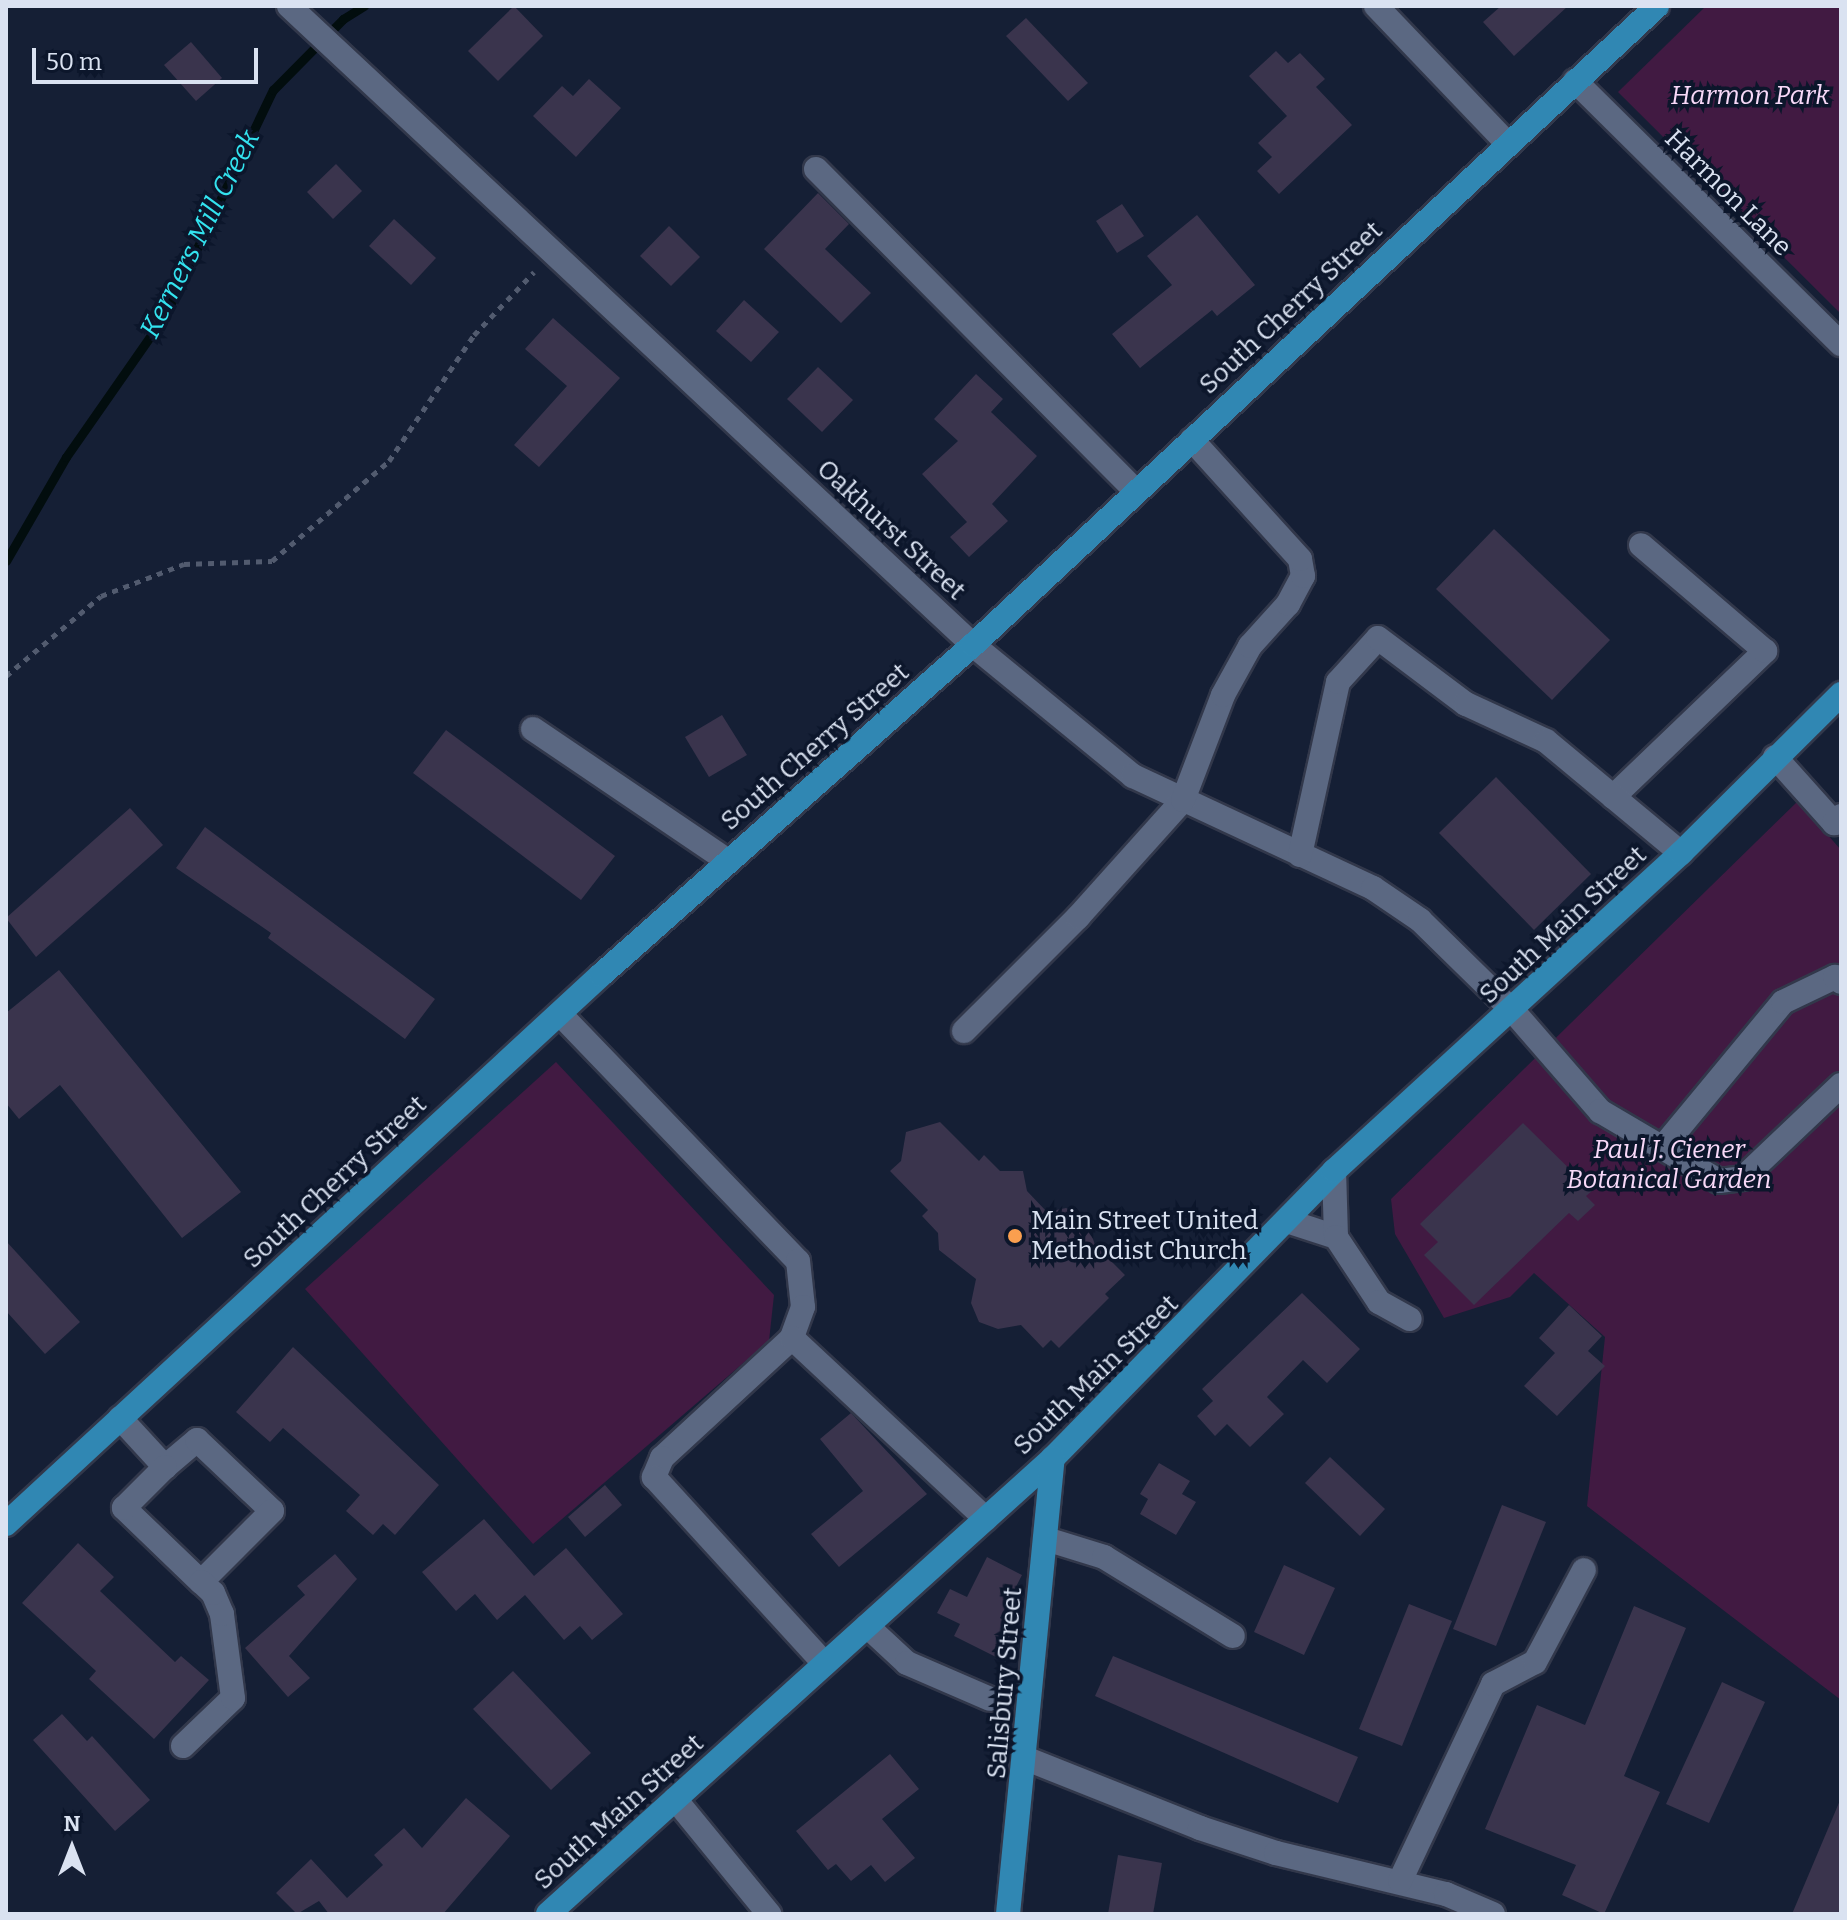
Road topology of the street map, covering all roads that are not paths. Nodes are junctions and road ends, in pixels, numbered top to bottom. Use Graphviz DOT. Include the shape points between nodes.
graph roads {
  1 [pos="289,6"];
  2 [pos="1376,6"];
  3 [pos="1657,6"];
  4 [pos="1575,81"];
  5 [pos="1507,143"];
  6 [pos="816,169"];
  7 [pos="1841,344"];
  8 [pos="1192,440"];
  9 [pos="1136,491"];
  10 [pos="1641,545"];
  11 [pos="973,645"];
  12 [pos="1841,694"];
  13 [pos="533,729"];
  14 [pos="1775,757"];
  15 [pos="1613,797"];
  16 [pos="1183,800"];
  17 [pos="1839,828"];
  18 [pos="1681,853"];
  19 [pos="1300,855"];
  20 [pos="728,861"];
  21 [pos="1841,982"];
  22 [pos="1513,1011"];
  23 [pos="560,1014"];
  24 [pos="964,1031"];
  25 [pos="1841,1085"];
  26 [pos="1663,1147"];
  27 [pos="1334,1171"];
  28 [pos="1287,1221"];
  29 [pos="1336,1237"];
  30 [pos="1410,1319"];
  31 [pos="792,1338"];
  32 [pos="120,1418"];
  33 [pos="1053,1458"];
  34 [pos="165,1467"];
  35 [pos="986,1519"];
  36 [pos="6,1524"];
  37 [pos="1046,1539"];
  38 [pos="1584,1570"];
  39 [pos="201,1582"];
  40 [pos="867,1626"];
  41 [pos="1233,1636"];
  42 [pos="825,1664"];
  43 [pos="990,1699"];
  44 [pos="183,1746"];
  45 [pos="1027,1759"];
  46 [pos="675,1799"];
  47 [pos="1400,1881"];
  48 [pos="548,1914"];
  49 [pos="769,1914"];
  50 [pos="1008,1914"];
  51 [pos="1493,1914"];
  1 -- 11 [label="street, Oakhurst Street"];
  2 -- 5 [label="street"];
  3 -- 4 [label="main road, South Cherry Street"];
  4 -- 5 [label="main road, South Cherry Street"];
  4 -- 7 [label="street, Harmon Lane"];
  5 -- 8 [label="main road, South Cherry Street"];
  6 -- 9 [label="street"];
  8 -- 9 [label="main road, South Cherry Street"];
  8 -- 16 [label="street" via="1300,559 1303,576 1288,604 1250,646 1223,695"];
  9 -- 11 [label="main road, South Cherry Street"];
  10 -- 15 [label="street" via="1765,651"];
  11 -- 16 [label="street, Oakhurst Street" via="1133,776"];
  11 -- 20 [label="main road, South Cherry Street"];
  12 -- 14 [label="main road, South Main Street"];
  13 -- 20 [label="street"];
  14 -- 17 [label="street"];
  14 -- 18 [label="main road, South Main Street"];
  15 -- 18 [label="street"];
  15 -- 19 [label="street" via="1546,741 1466,704 1378,638 1338,682"];
  16 -- 19 [label="street, Oakhurst Street"];
  16 -- 24 [label="street" via="1078,917"];
  18 -- 22 [label="main road, South Main Street"];
  19 -- 22 [label="street, Oakhurst Street" via="1373,888 1420,920"];
  20 -- 23 [label="main road, South Cherry Street"];
  21 -- 26 [label="street" via="1835,977 1783,1002"];
  22 -- 26 [label="street, Oakhurst Street" via="1600,1111"];
  22 -- 27 [label="main road, South Main Street"];
  23 -- 31 [label="street" via="798,1261 803,1307"];
  23 -- 32 [label="main road, South Cherry Street"];
  25 -- 26 [label="street, Oakhurst Street" via="1743,1178 1719,1181"];
  27 -- 28 [label="main road, South Main Street"];
  27 -- 29 [label="street"];
  28 -- 29 [label="street"];
  28 -- 33 [label="main road, South Main Street"];
  29 -- 30 [label="street" via="1379,1302"];
  31 -- 35 [label="street"];
  31 -- 42 [label="street" via="662,1458 654,1477"];
  32 -- 34 [label="street"];
  32 -- 36 [label="main road, South Cherry Street"];
  33 -- 35 [label="main road, South Main Street"];
  33 -- 37 [label="main road, Salisbury Street"];
  34 -- 39 [label="street" via="124,1508"];
  34 -- 39 [label="street" via="197,1440 272,1511"];
  35 -- 40 [label="main road, South Main Street"];
  37 -- 41 [label="street" via="1104,1557"];
  37 -- 45 [label="main road, Salisbury Street"];
  38 -- 47 [label="street" via="1535,1662 1493,1684"];
  39 -- 44 [label="street" via="222,1614 233,1698"];
  40 -- 42 [label="main road, South Main Street"];
  40 -- 43 [label="street" via="907,1663"];
  42 -- 46 [label="main road, South Main Street"];
  45 -- 47 [label="street" via="1215,1833"];
  45 -- 50 [label="main road, Salisbury Street"];
  46 -- 48 [label="main road, South Main Street"];
  46 -- 49 [label="street"];
  47 -- 51 [label="street"];
}
